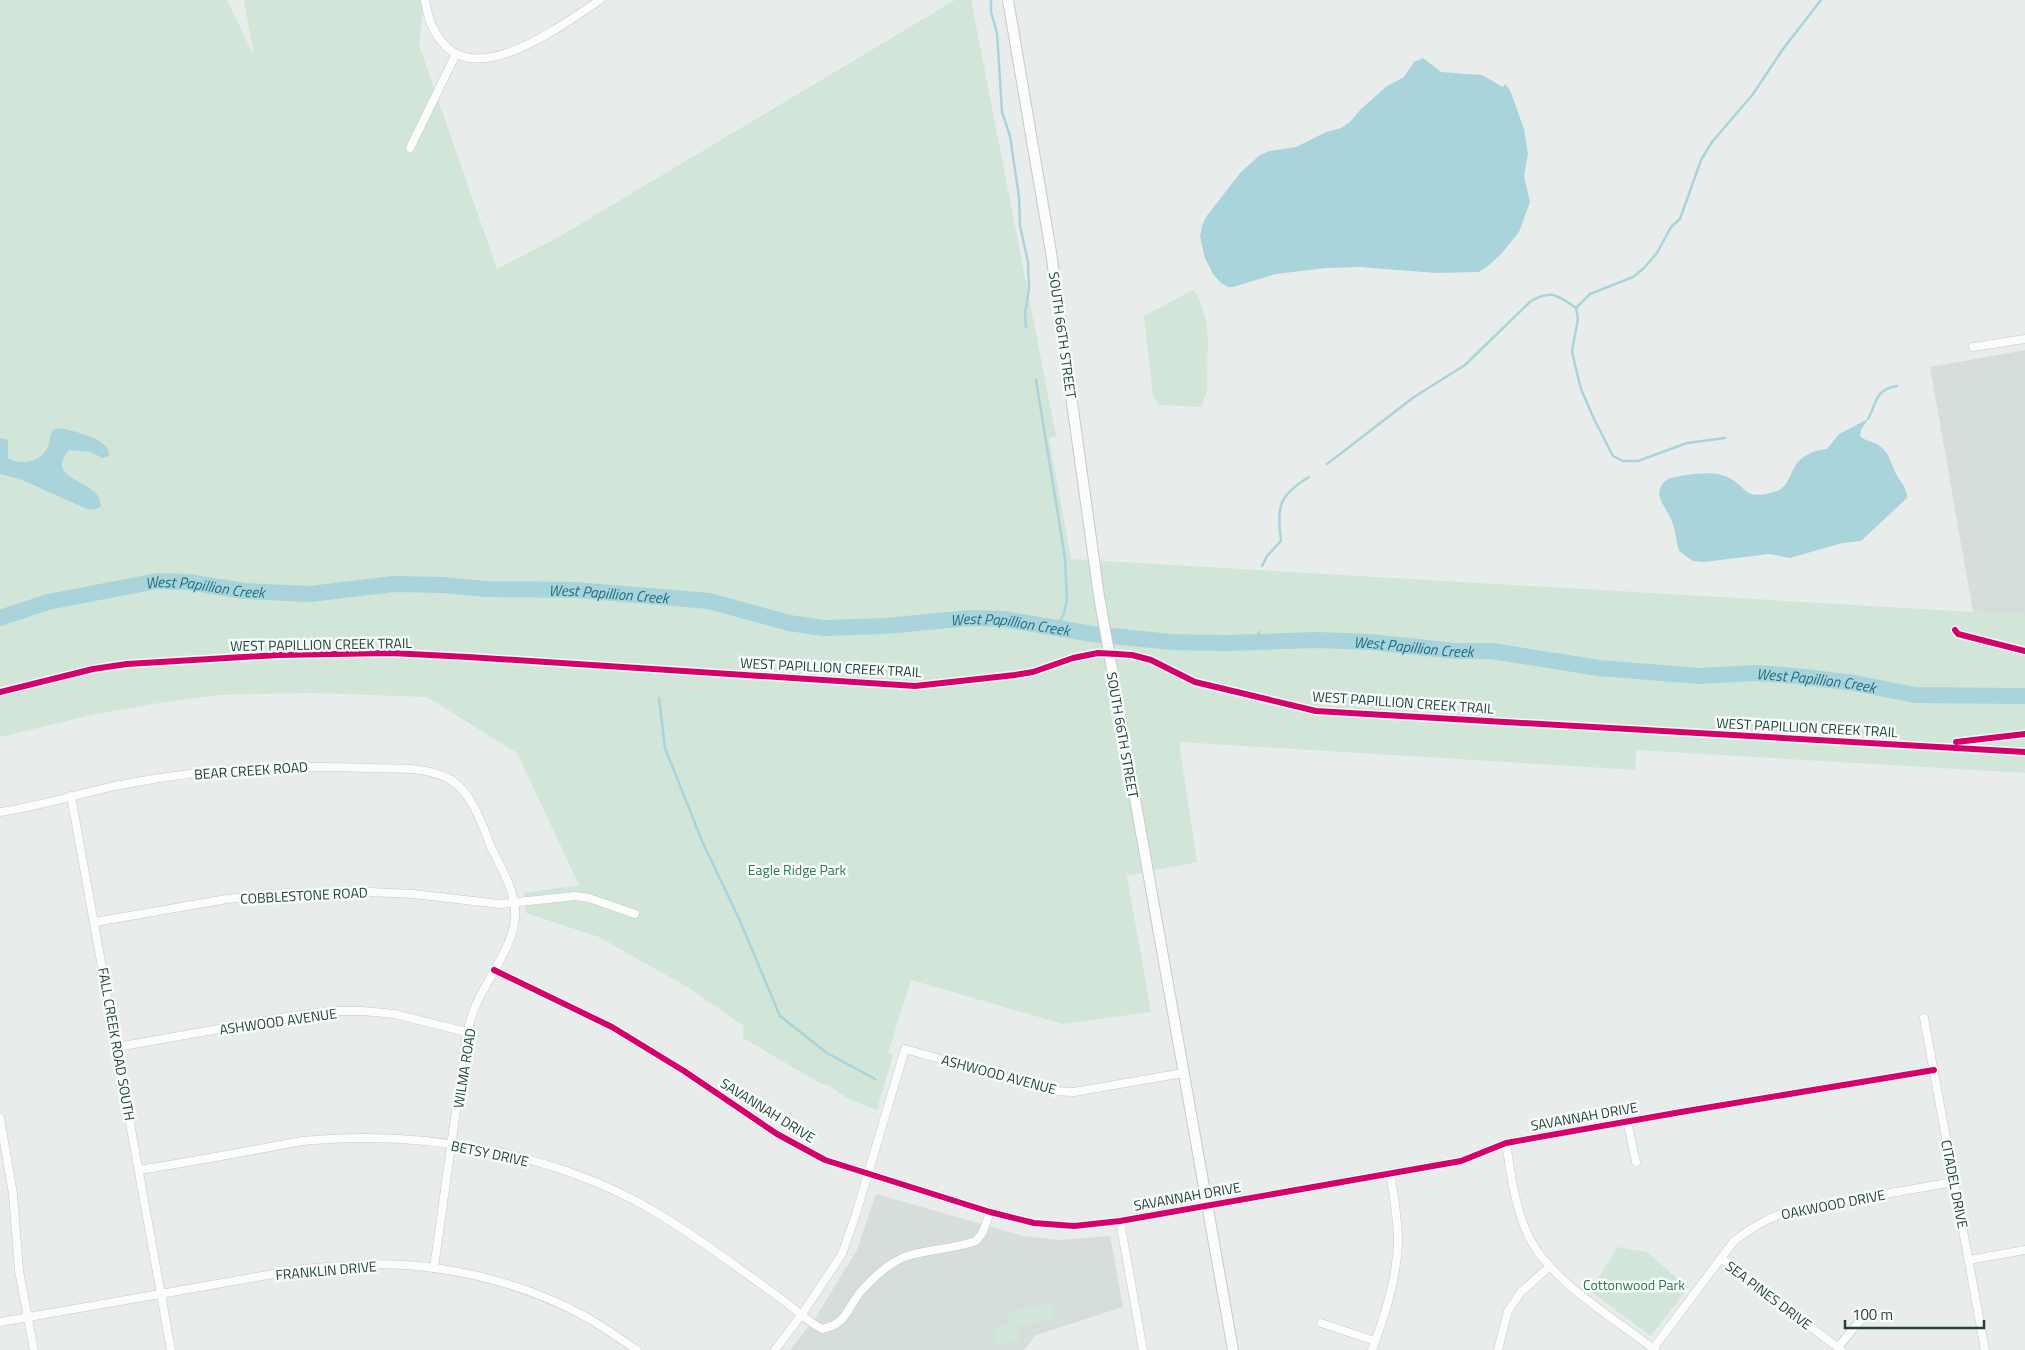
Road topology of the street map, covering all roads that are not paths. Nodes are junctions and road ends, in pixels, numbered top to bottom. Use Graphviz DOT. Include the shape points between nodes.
graph roads {
  1 [pos="425,0"];
  2 [pos="600,0"];
  3 [pos="1008,0"];
  4 [pos="456,54"];
  5 [pos="410,148"];
  6 [pos="2025,338"];
  7 [pos="1974,347"];
  8 [pos="71,796"];
  9 [pos="0,812"];
  10 [pos="481,823"];
  11 [pos="514,904"];
  12 [pos="634,914"];
  13 [pos="95,922"];
  14 [pos="494,970"];
  15 [pos="1924,1018"];
  16 [pos="467,1032"];
  17 [pos="117,1048"];
  18 [pos="1934,1070"];
  19 [pos="1183,1073"];
  20 [pos="0,1118"];
  21 [pos="1627,1121"];
  22 [pos="1506,1143"];
  23 [pos="453,1144"];
  24 [pos="1636,1162"];
  25 [pos="139,1170"];
  26 [pos="1390,1173"];
  27 [pos="868,1174"];
  28 [pos="1954,1182"];
  29 [pos="1208,1205"];
  30 [pos="990,1212"];
  31 [pos="1120,1221"];
  32 [pos="2025,1250"];
  33 [pos="1721,1258"];
  34 [pos="1969,1260"];
  35 [pos="1549,1266"];
  36 [pos="434,1268"];
  37 [pos="161,1294"];
  38 [pos="802,1314"];
  39 [pos="1864,1316"];
  40 [pos="28,1317"];
  41 [pos="0,1322"];
  42 [pos="1321,1323"];
  43 [pos="1375,1341"];
  44 [pos="1840,1349"];
  45 [pos="34,1350"];
  46 [pos="171,1350"];
  47 [pos="638,1350"];
  48 [pos="775,1350"];
  49 [pos="1143,1350"];
  50 [pos="1234,1350"];
  51 [pos="1372,1350"];
  52 [pos="1498,1350"];
  53 [pos="1654,1350"];
  54 [pos="1985,1350"];
  1 -- 4 [label="street" via="432,26 448,49"];
  2 -- 4 [label="street" via="508,53 493,58"];
  3 -- 19 [label="street, SOUTH 66TH STREET" via="1053,262 1098,596"];
  4 -- 5 [label="street"];
  6 -- 7 [label="street"];
  8 -- 9 [label="street, BEAR CREEK ROAD"];
  8 -- 10 [label="street, BEAR CREEK ROAD" via="182,774 252,768 409,769 438,773 452,781 466,794"];
  8 -- 13 [label="street, FALL CREEK ROAD SOUTH"];
  10 -- 11 [label="street, WILMA ROAD"];
  11 -- 12 [label="street, COBBLESTONE ROAD" via="575,896"];
  11 -- 13 [label="street, COBBLESTONE ROAD" via="404,893 270,894"];
  11 -- 14 [label="street, WILMA ROAD" via="512,934"];
  13 -- 17 [label="street, FALL CREEK ROAD SOUTH"];
  14 -- 16 [label="street, WILMA ROAD" via="476,1005"];
  14 -- 27 [label="street, SAVANNAH DRIVE" via="612,1027 825,1160"];
  15 -- 18 [label="street, CITADEL DRIVE"];
  16 -- 17 [label="street, ASHWOOD AVENUE" via="394,1014 333,1011"];
  16 -- 23 [label="street, WILMA ROAD"];
  17 -- 25 [label="street, FALL CREEK ROAD SOUTH"];
  18 -- 21 [label="street, SAVANNAH DRIVE"];
  18 -- 28 [label="street, CITADEL DRIVE"];
  19 -- 27 [label="street, ASHWOOD AVENUE" via="1074,1092 1052,1091 905,1049"];
  19 -- 29 [label="street, SOUTH 66TH STREET"];
  20 -- 40 [label="street" via="13,1194 19,1271"];
  21 -- 22 [label="street, SAVANNAH DRIVE"];
  21 -- 24 [label="street"];
  22 -- 26 [label="street, SAVANNAH DRIVE" via="1461,1161"];
  22 -- 35 [label="street" via="1523,1221 1530,1239"];
  23 -- 25 [label="street, BETSY DRIVE" via="354,1138 312,1140"];
  23 -- 36 [label="street, WILMA ROAD"];
  23 -- 38 [label="street, BETSY DRIVE" via="546,1165 606,1187 698,1239"];
  25 -- 37 [label="street, FALL CREEK ROAD SOUTH"];
  26 -- 29 [label="street, SAVANNAH DRIVE"];
  26 -- 43 [label="street" via="1398,1242 1395,1273"];
  27 -- 30 [label="street, SAVANNAH DRIVE"];
  27 -- 38 [label="street" via="842,1254"];
  28 -- 33 [label="street, OAKWOOD DRIVE" via="1774,1215 1734,1242"];
  28 -- 34 [label="street, CITADEL DRIVE"];
  29 -- 31 [label="street, SAVANNAH DRIVE"];
  29 -- 50 [label="street, SOUTH 66TH STREET"];
  30 -- 31 [label="street, SAVANNAH DRIVE" via="1034,1223 1066,1226"];
  30 -- 38 [label="street, BETSY DRIVE" via="976,1241 908,1256 887,1266 862,1289 841,1322 833,1327 822,1330"];
  31 -- 49 [label="street"];
  32 -- 34 [label="street"];
  33 -- 44 [label="street, SEA PINES DRIVE"];
  33 -- 53 [label="street, OAKWOOD DRIVE"];
  34 -- 54 [label="street, CITADEL DRIVE"];
  35 -- 52 [label="street" via="1521,1292 1508,1310"];
  35 -- 53 [label="street"];
  36 -- 37 [label="street, FRANKLIN DRIVE" via="348,1265 302,1269"];
  36 -- 47 [label="street, FRANKLIN DRIVE" via="495,1280 541,1297 586,1317"];
  37 -- 40 [label="street, FRANKLIN DRIVE"];
  37 -- 46 [label="street, FALL CREEK ROAD SOUTH"];
  38 -- 48 [label="street"];
  39 -- 44 [label="street"];
  40 -- 41 [label="street, FRANKLIN DRIVE"];
  40 -- 45 [label="street"];
  42 -- 43 [label="street"];
  43 -- 51 [label="street"];
}
